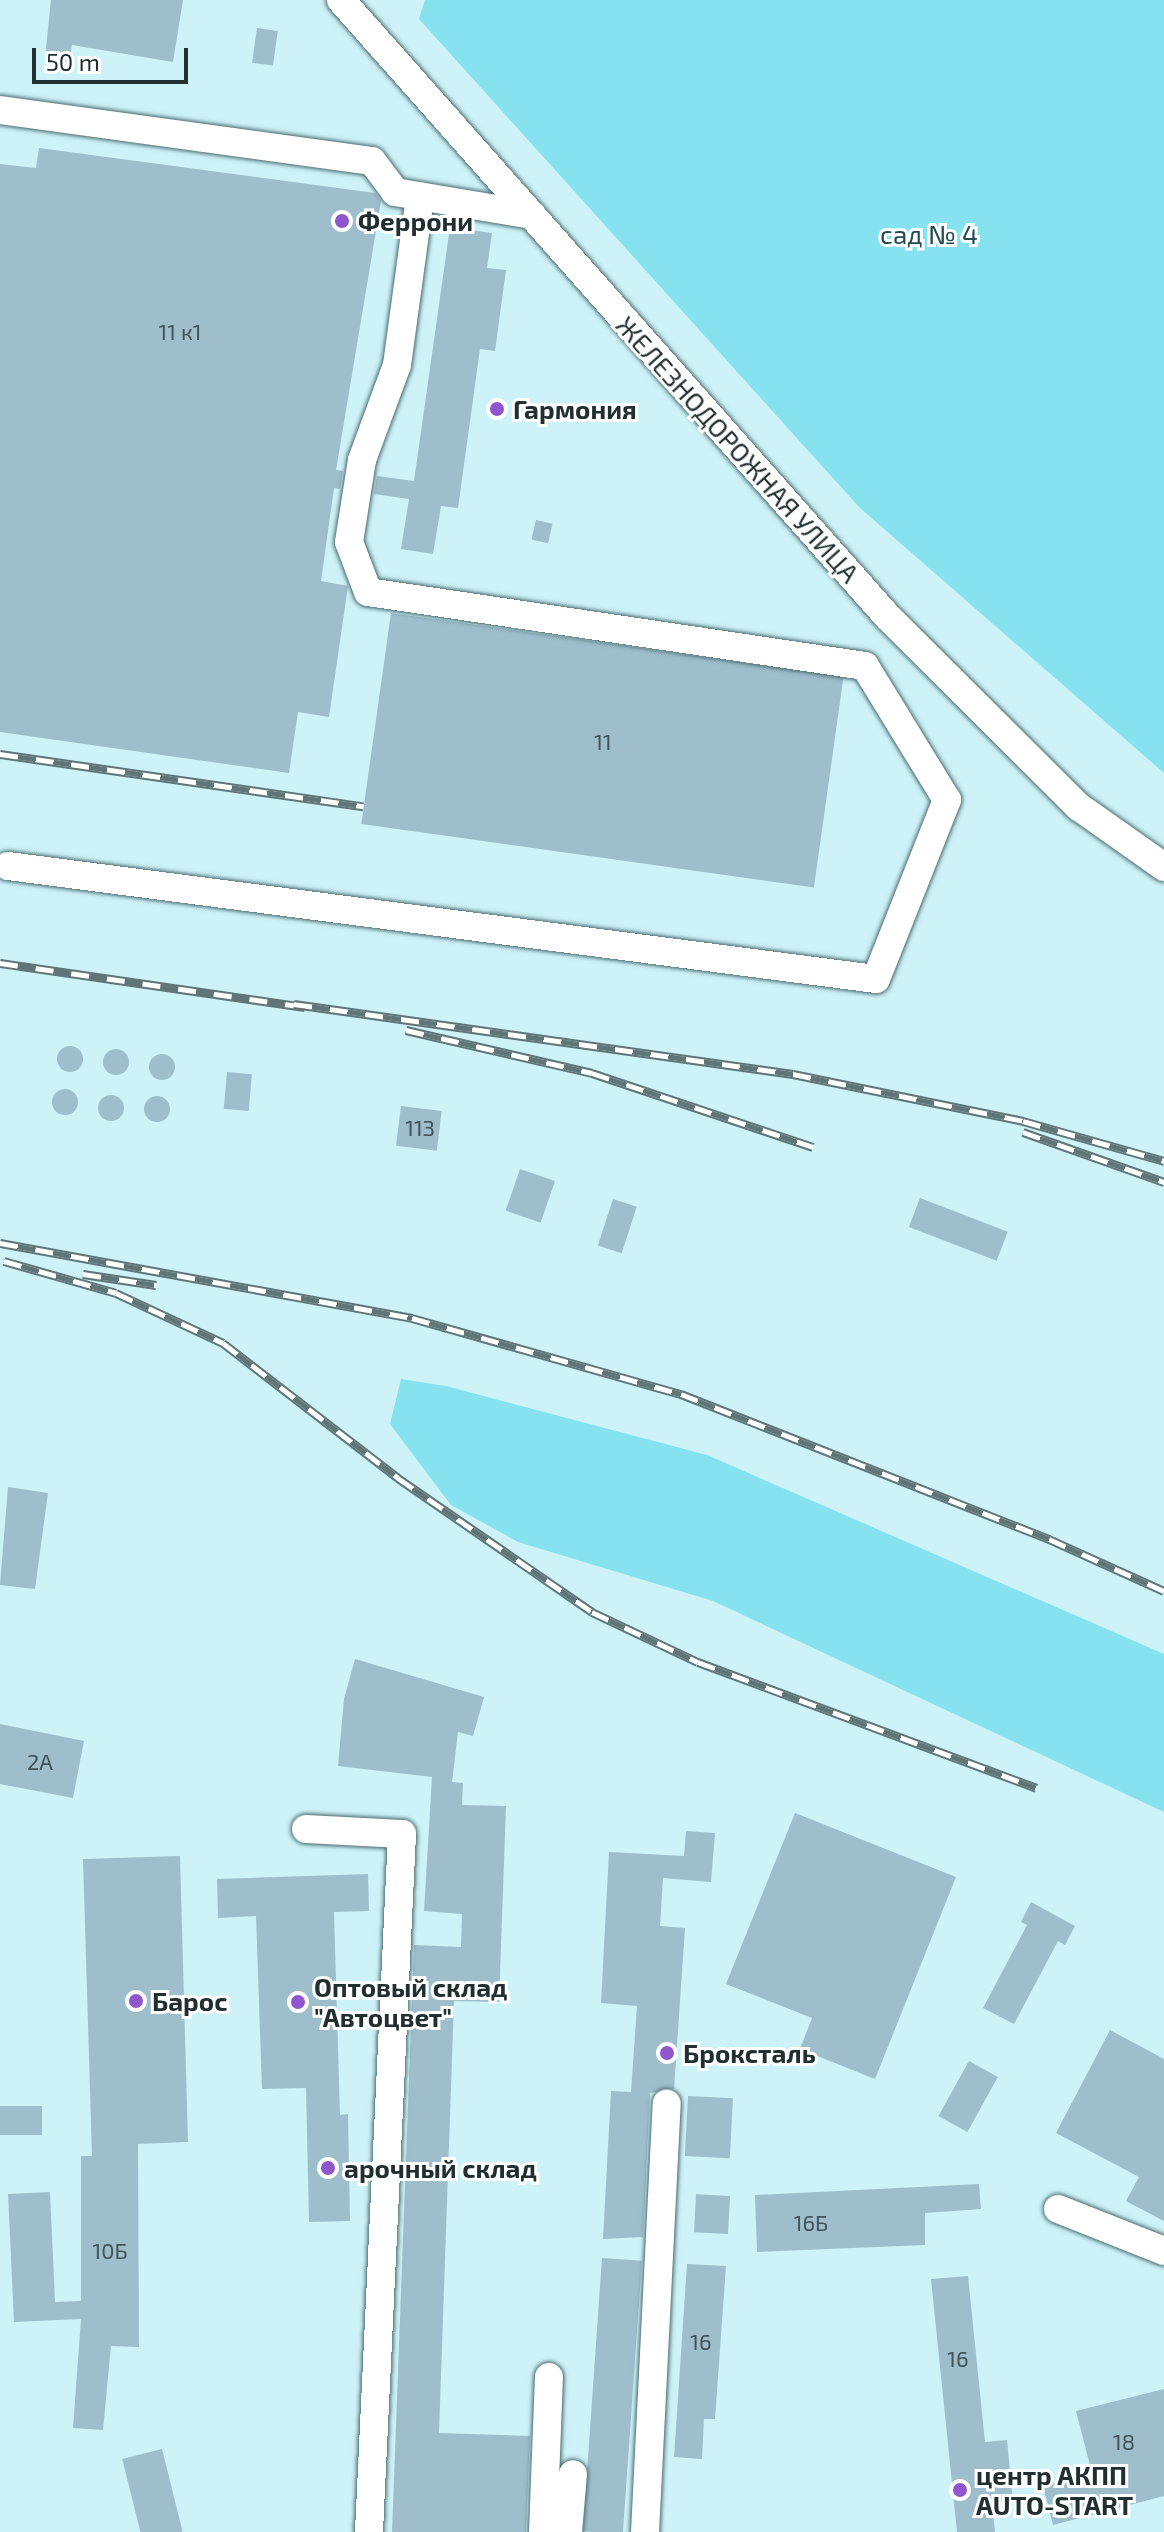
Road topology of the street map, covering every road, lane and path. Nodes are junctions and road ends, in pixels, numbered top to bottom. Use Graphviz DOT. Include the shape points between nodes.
graph roads {
  1 [pos="341,0"];
  2 [pos="0,110"];
  3 [pos="420,197"];
  4 [pos="532,215"];
  5 [pos="8,866"];
  6 [pos="1164,867"];
  7 [pos="306,1829"];
  8 [pos="667,2104"];
  9 [pos="1058,2209"];
  10 [pos="1164,2251"];
  11 [pos="549,2377"];
  12 [pos="573,2474"];
  13 [pos="369,2532"];
  14 [pos="543,2532"];
  15 [pos="568,2532"];
  16 [pos="645,2532"];
  1 -- 4 [label="street, ЖЕЛЕЗНОДОРОЖНАЯ УЛИЦА"];
  2 -- 3 [label="street" via="372,161 395,192"];
  3 -- 4 [label="street"];
  3 -- 5 [label="street" via="397,365 362,460 349,542 368,592 865,666 947,800 876,979"];
  4 -- 6 [label="street, ЖЕЛЕЗНОДОРОЖНАЯ УЛИЦА" via="961,693 1079,807"];
  7 -- 13 [label="street" via="402,1834"];
  8 -- 16 [label="street"];
  9 -- 10 [label="street"];
  11 -- 14 [label="street"];
  12 -- 15 [label="street"];
}
